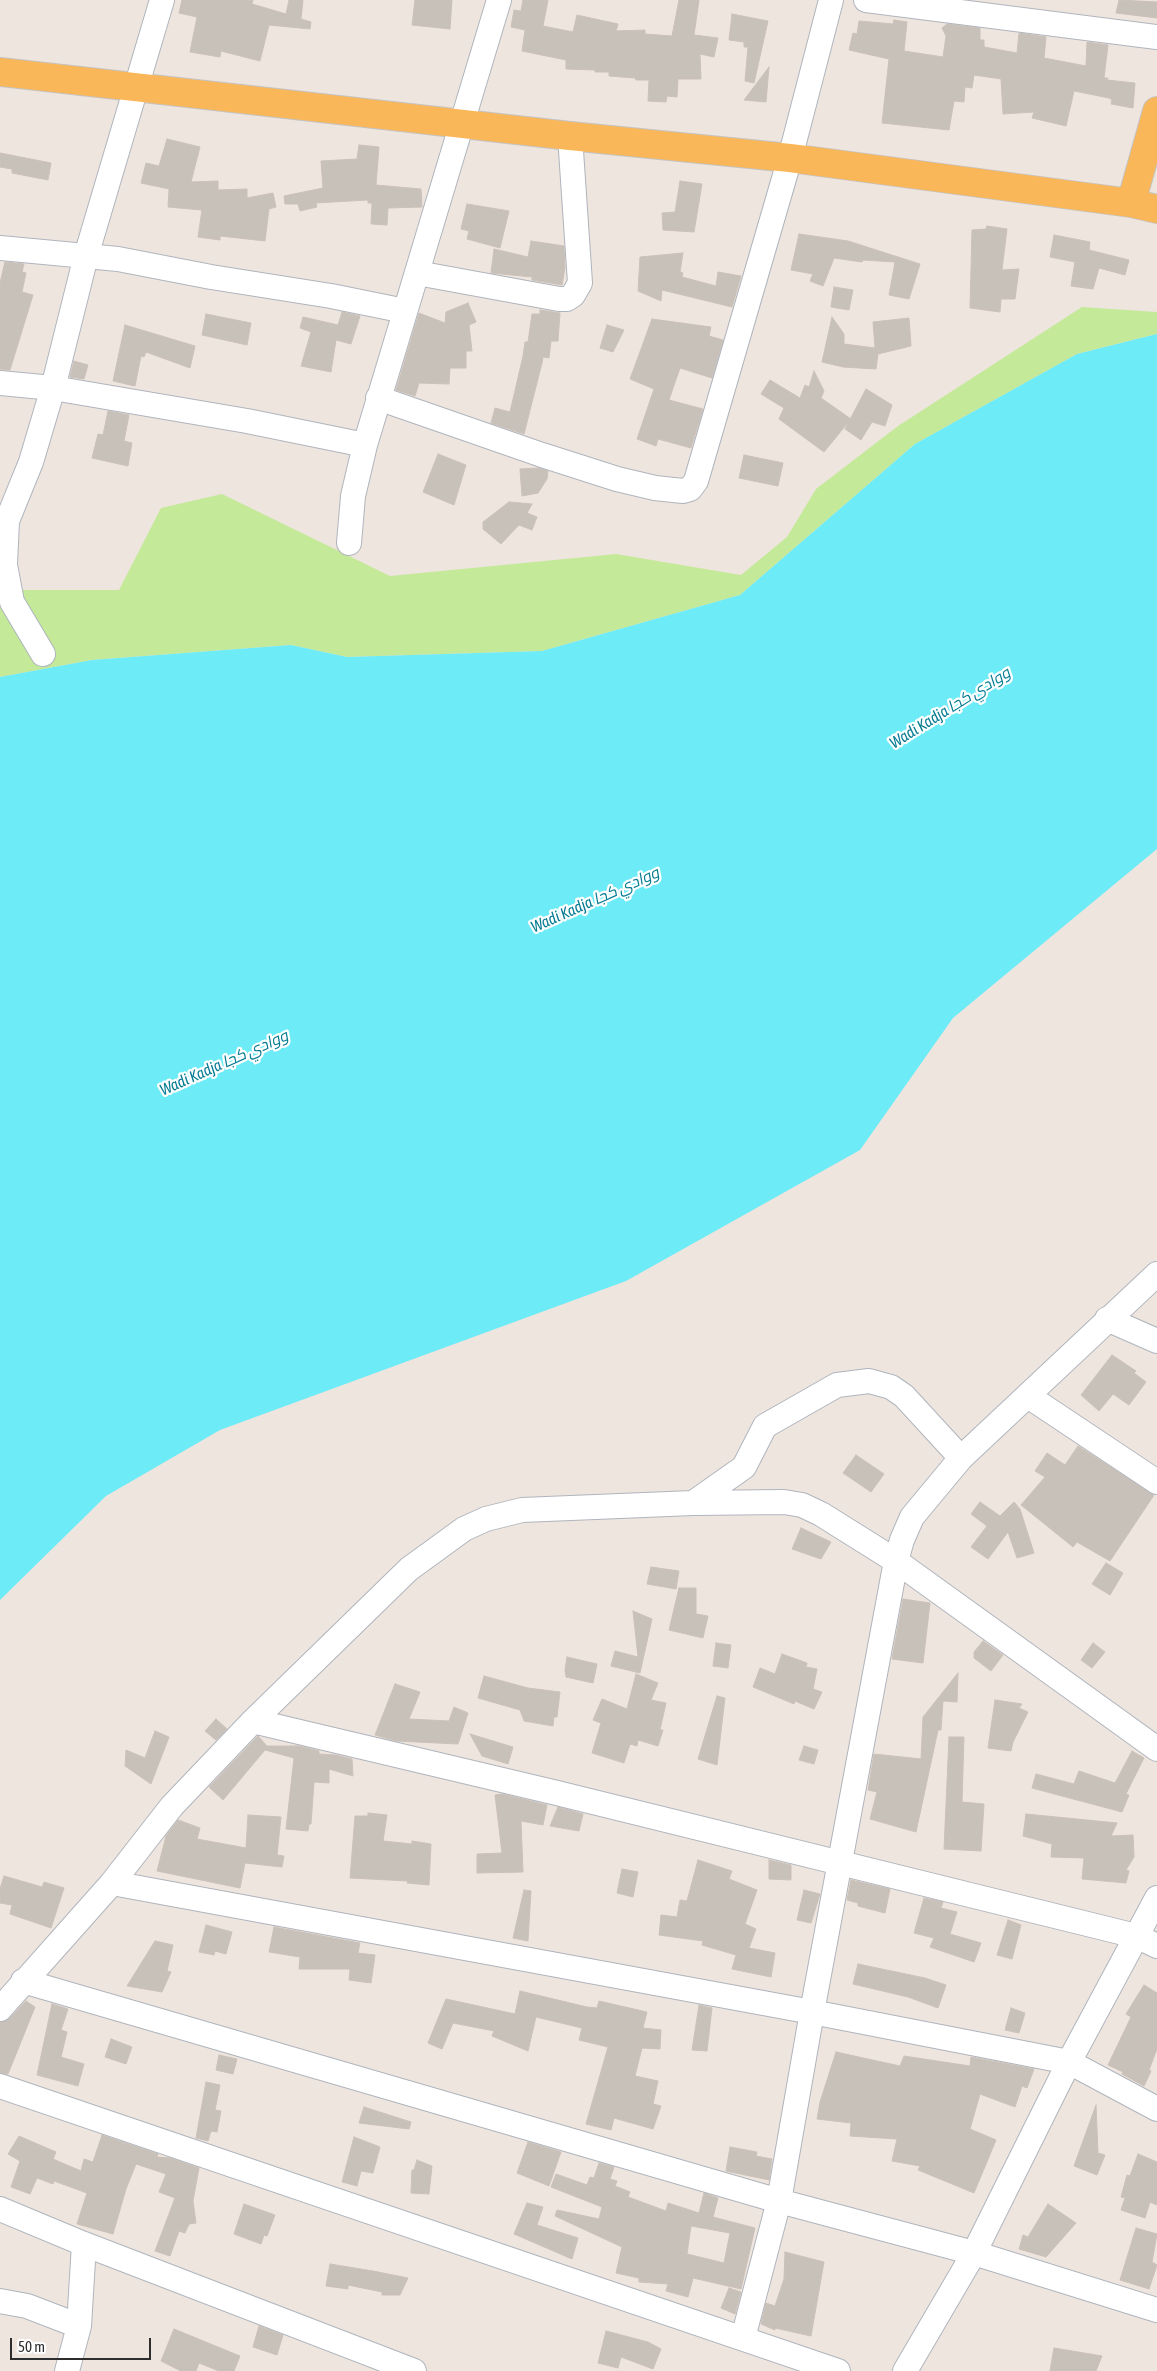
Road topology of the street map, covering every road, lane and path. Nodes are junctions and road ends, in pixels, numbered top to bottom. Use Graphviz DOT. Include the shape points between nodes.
graph roads {
  1 [pos="162,0"];
  2 [pos="499,0"];
  3 [pos="832,0"];
  4 [pos="866,0"];
  5 [pos="1157,37"];
  6 [pos="0,72"];
  7 [pos="134,88"];
  8 [pos="1157,111"];
  9 [pos="462,124"];
  10 [pos="570,136"];
  11 [pos="790,158"];
  12 [pos="1144,206"];
  13 [pos="0,248"];
  14 [pos="86,256"];
  15 [pos="417,272"];
  16 [pos="405,311"];
  17 [pos="0,383"];
  18 [pos="53,388"];
  19 [pos="378,398"];
  20 [pos="364,445"];
  21 [pos="3,521"];
  22 [pos="350,543"];
  23 [pos="43,654"];
  24 [pos="1157,1274"];
  25 [pos="1107,1319"];
  26 [pos="1157,1342"];
  27 [pos="1028,1396"];
  28 [pos="961,1458"];
  29 [pos="1157,1482"];
  30 [pos="693,1503"];
  31 [pos="896,1561"];
  32 [pos="253,1721"];
  33 [pos="1157,1749"];
  34 [pos="840,1862"];
  35 [pos="112,1882"];
  36 [pos="1157,1898"];
  37 [pos="1136,1936"];
  38 [pos="1157,1946"];
  39 [pos="23,1981"];
  40 [pos="0,2009"];
  41 [pos="812,2012"];
  42 [pos="1069,2062"];
  43 [pos="0,2086"];
  44 [pos="1157,2110"];
  45 [pos="779,2202"];
  46 [pos="0,2208"];
  47 [pos="84,2244"];
  48 [pos="974,2253"];
  49 [pos="0,2301"];
  50 [pos="1157,2310"];
  51 [pos="79,2326"];
  52 [pos="743,2338"];
  53 [pos="67,2371"];
  54 [pos="414,2371"];
  55 [pos="838,2371"];
  56 [pos="905,2371"];
  1 -- 7 [label="street"];
  2 -- 9 [label="street"];
  3 -- 11 [label="street"];
  4 -- 5 [label="street"];
  6 -- 7 [label="main road"];
  7 -- 9 [label="main road"];
  7 -- 14 [label="street"];
  8 -- 12 [label="main road"];
  9 -- 10 [label="main road"];
  9 -- 15 [label="street"];
  10 -- 11 [label="main road"];
  10 -- 15 [label="street" via="580,284 573,295 559,299"];
  11 -- 12 [label="main road"];
  11 -- 19 [label="street" via="696,481 690,489 664,489 617,479"];
  13 -- 14 [label="street"];
  14 -- 16 [label="street"];
  14 -- 18 [label="street"];
  15 -- 16 [label="street"];
  16 -- 19 [label="street"];
  17 -- 18 [label="street"];
  18 -- 20 [label="street"];
  18 -- 21 [label="street" via="31,462"];
  19 -- 20 [label="street"];
  20 -- 22 [label="street" via="353,496"];
  21 -- 23 [label="street" via="5,565 12,602"];
  24 -- 25 [label="street"];
  25 -- 26 [label="street"];
  25 -- 27 [label="street"];
  27 -- 28 [label="street"];
  27 -- 29 [label="street"];
  28 -- 30 [label="street" via="904,1396 891,1387 869,1382 837,1385 765,1426 744,1467"];
  28 -- 31 [label="street" via="912,1517"];
  30 -- 31 [label="street" via="802,1504"];
  30 -- 32 [label="street" via="522,1510 486,1518 464,1529 409,1569"];
  31 -- 33 [label="street"];
  31 -- 34 [label="street"];
  32 -- 34 [label="street"];
  32 -- 35 [label="street" via="172,1806"];
  34 -- 37 [label="street"];
  34 -- 41 [label="street"];
  35 -- 39 [label="street"];
  35 -- 41 [label="street"];
  36 -- 37 [label="street"];
  37 -- 38 [label="street"];
  37 -- 42 [label="street"];
  39 -- 40 [label="street"];
  39 -- 45 [label="street"];
  41 -- 42 [label="street"];
  41 -- 45 [label="street"];
  42 -- 44 [label="street"];
  42 -- 48 [label="street"];
  43 -- 52 [label="street"];
  45 -- 48 [label="street"];
  45 -- 52 [label="street"];
  46 -- 47 [label="street"];
  47 -- 51 [label="street"];
  47 -- 54 [label="street"];
  48 -- 50 [label="street"];
  48 -- 56 [label="street"];
  49 -- 51 [label="street" via="28,2306"];
  51 -- 53 [label="street"];
  52 -- 55 [label="street"];
}
